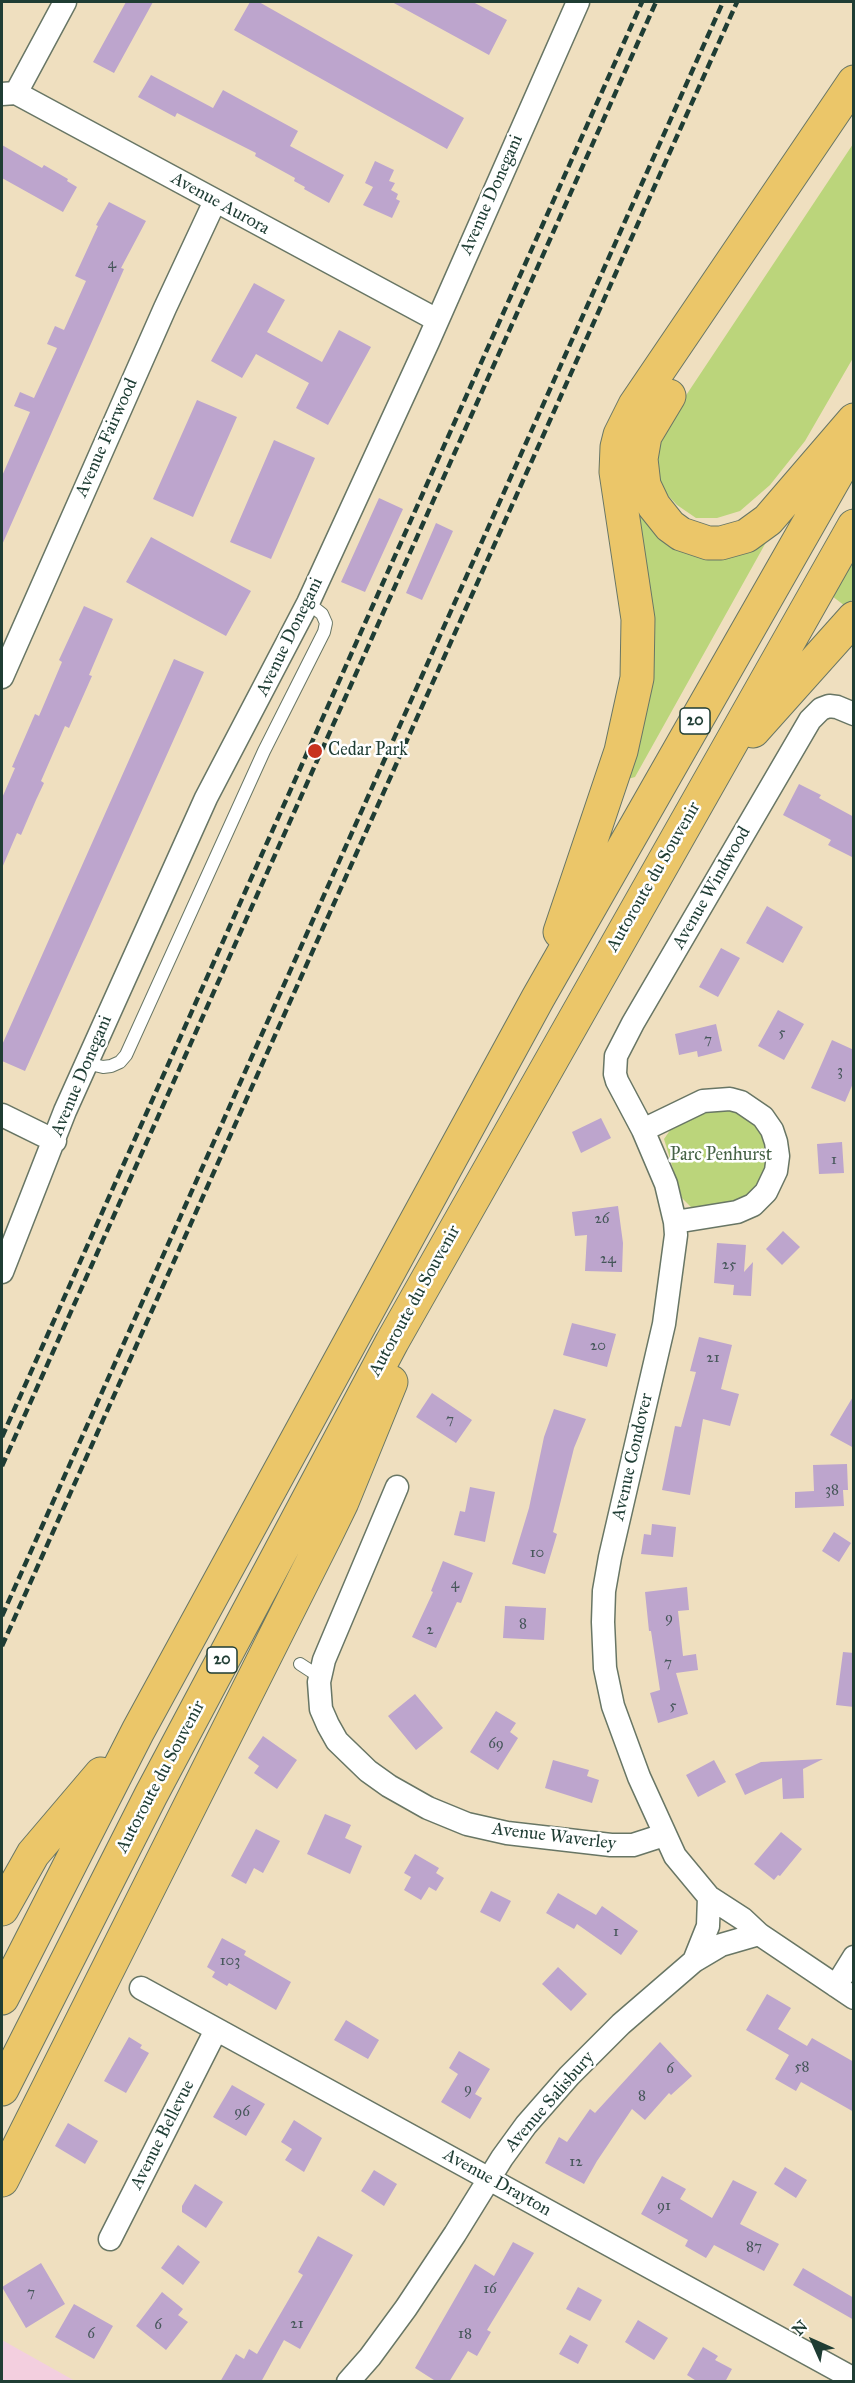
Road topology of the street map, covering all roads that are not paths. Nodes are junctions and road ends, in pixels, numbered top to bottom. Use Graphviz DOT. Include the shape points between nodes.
graph roads {
  1 [pos="65,2"];
  2 [pos="579,2"];
  3 [pos="854,82"];
  4 [pos="9,94"];
  5 [pos="854,120"];
  6 [pos="215,201"];
  7 [pos="437,320"];
  8 [pos="854,420"];
  9 [pos="854,444"];
  10 [pos="854,526"];
  11 [pos="308,603"];
  12 [pos="854,618"];
  13 [pos="2,676"];
  14 [pos="854,714"];
  15 [pos="706,787"];
  16 [pos="538,998"];
  17 [pos="86,1063"];
  18 [pos="617,1081"];
  19 [pos="2,1115"];
  20 [pos="643,1130"];
  21 [pos="54,1141"];
  22 [pos="675,1222"];
  23 [pos="450,1236"];
  24 [pos="2,1272"];
  25 [pos="397,1487"];
  26 [pos="300,1664"];
  27 [pos="322,1669"];
  28 [pos="138,1731"];
  29 [pos="664,1835"];
  30 [pos="709,1897"];
  31 [pos="2,1909"];
  32 [pos="759,1934"];
  33 [pos="854,1957"];
  34 [pos="694,1961"];
  35 [pos="141,1988"];
  36 [pos="845,1992"];
  37 [pos="2,1998"];
  38 [pos="216,2030"];
  39 [pos="2,2089"];
  40 [pos="489,2179"];
  41 [pos="2,2180"];
  42 [pos="110,2239"];
  43 [pos="354,2379"];
  44 [pos="854,2379"];
  1 -- 4 [label="street"];
  2 -- 7 [label="street, Avenue Donegani"];
  3 -- 16 [label="highway" via="635,405 620,435 616,472 638,619 637,678 621,751"];
  4 -- 6 [label="street, Avenue Aurora"];
  5 -- 8 [label="highway" via="650,425 641,459 648,496 662,517 681,534 708,543 733,541 757,529 777,510"];
  6 -- 7 [label="street, Avenue Aurora"];
  6 -- 13 [label="street, Avenue Fairwood"];
  7 -- 11 [label="street, Avenue Donegani"];
  9 -- 16 [label="highway, Autoroute du Souvenir / 20"];
  10 -- 15 [label="highway, Autoroute du Souvenir / 20"];
  11 -- 17 [label="street, Avenue Donegani" via="206,798"];
  11 -- 17 [label="lane" via="322,614 324,632 264,752 126,1054 111,1066"];
  12 -- 15 [label="highway"];
  14 -- 18 [label="street, Avenue Windwood" via="829,706 810,720 633,1023 616,1056"];
  15 -- 23 [label="highway, Autoroute du Souvenir / 20"];
  16 -- 28 [label="highway, Autoroute du Souvenir / 20"];
  17 -- 21 [label="street, Avenue Donegani"];
  18 -- 20 [label="street, Avenue Condover"];
  19 -- 21 [label="street"];
  20 -- 22 [label="street, Avenue Condover" via="666,1184"];
  20 -- 22 [label="street" via="703,1101 730,1099 763,1118 772,1130 778,1156 776,1171 766,1192 753,1205 737,1212"];
  21 -- 24 [label="street, Avenue Donegani"];
  22 -- 29 [label="street, Avenue Condover" via="664,1324 610,1557 603,1622 605,1668 613,1706"];
  23 -- 39 [label="highway, Autoroute du Souvenir / 20" via="217,1669"];
  23 -- 41 [label="highway" via="338,1510"];
  25 -- 27 [label="street"];
  26 -- 27 [label="lane"];
  27 -- 29 [label="street, Avenue Waverley" via="321,1708 337,1741 368,1771 428,1808 487,1830 590,1843 626,1846"];
  28 -- 31 [label="highway" via="33,1854"];
  28 -- 37 [label="highway, Autoroute du Souvenir / 20"];
  29 -- 30 [label="street" via="684,1868"];
  30 -- 32 [label="street"];
  30 -- 34 [label="street, Avenue Salisbury" via="708,1926"];
  32 -- 34 [label="street, Avenue Salisbury" via="721,1946"];
  32 -- 36 [label="street"];
  33 -- 36 [label="street"];
  34 -- 40 [label="street, Avenue Salisbury" via="575,2069 526,2125"];
  35 -- 38 [label="street, Avenue Drayton"];
  38 -- 40 [label="street, Avenue Drayton"];
  38 -- 42 [label="street, Avenue Bellevue"];
  40 -- 43 [label="street, Avenue Salisbury" via="411,2300"];
  40 -- 44 [label="street, Avenue Drayton"];
}
